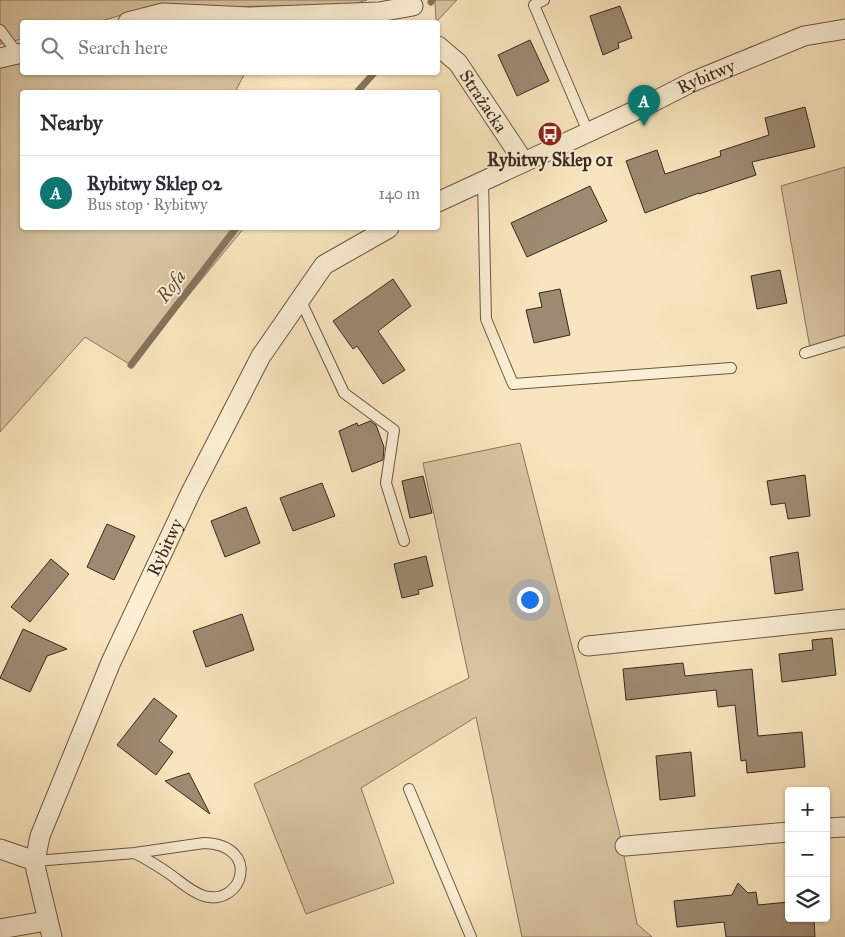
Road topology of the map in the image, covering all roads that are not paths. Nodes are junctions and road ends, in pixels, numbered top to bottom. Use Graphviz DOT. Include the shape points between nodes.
graph roads {
  1 [pos="544,0"];
  2 [pos="415,9"];
  3 [pos="137,20"];
  4 [pos="845,29"];
  5 [pos="0,30"];
  6 [pos="440,48"];
  7 [pos="14,55"];
  8 [pos="588,132"];
  9 [pos="524,162"];
  10 [pos="483,181"];
  11 [pos="440,201"];
  12 [pos="385,230"];
  13 [pos="300,300"];
  14 [pos="845,341"];
  15 [pos="805,353"];
  16 [pos="731,368"];
  17 [pos="404,540"];
  18 [pos="845,619"];
  19 [pos="588,646"];
  20 [pos="409,789"];
  21 [pos="845,826"];
  22 [pos="830,828"];
  23 [pos="785,832"];
  24 [pos="625,846"];
  25 [pos="0,849"];
  26 [pos="135,853"];
  27 [pos="35,861"];
  28 [pos="0,929"];
  29 [pos="49,929"];
  30 [pos="471,937"];
  1 -- 8 [label="lane" via="534,5"];
  2 -- 3 [label="street" via="249,17 163,14"];
  4 -- 8 [label="street, Rybitwy" via="804,36 692,82"];
  5 -- 7 [label="lane"];
  6 -- 9 [label="street, Strażacka" via="458,63"];
  8 -- 9 [label="street, Rybitwy"];
  9 -- 10 [label="street, Rybitwy"];
  10 -- 11 [label="street, Rybitwy"];
  10 -- 16 [label="lane" via="486,319 513,384"];
  12 -- 13 [label="street, Rybitwy" via="324,265"];
  13 -- 17 [label="lane" via="344,393 394,430 386,483"];
  13 -- 27 [label="street, Rybitwy" via="261,356 124,635 46,820"];
  14 -- 15 [label="lane"];
  18 -- 19 [label="street"];
  20 -- 30 [label="lane"];
  21 -- 22 [label="street"];
  23 -- 24 [label="street"];
  25 -- 27 [label="street"];
  26 -- 26 [label="lane" via="204,843 220,844 237,857 240,876 233,890 227,894 203,896"];
  26 -- 27 [label="lane"];
  27 -- 29 [label="street, Rybitwy"];
  28 -- 29 [label="street, Rybitwy"];
}
